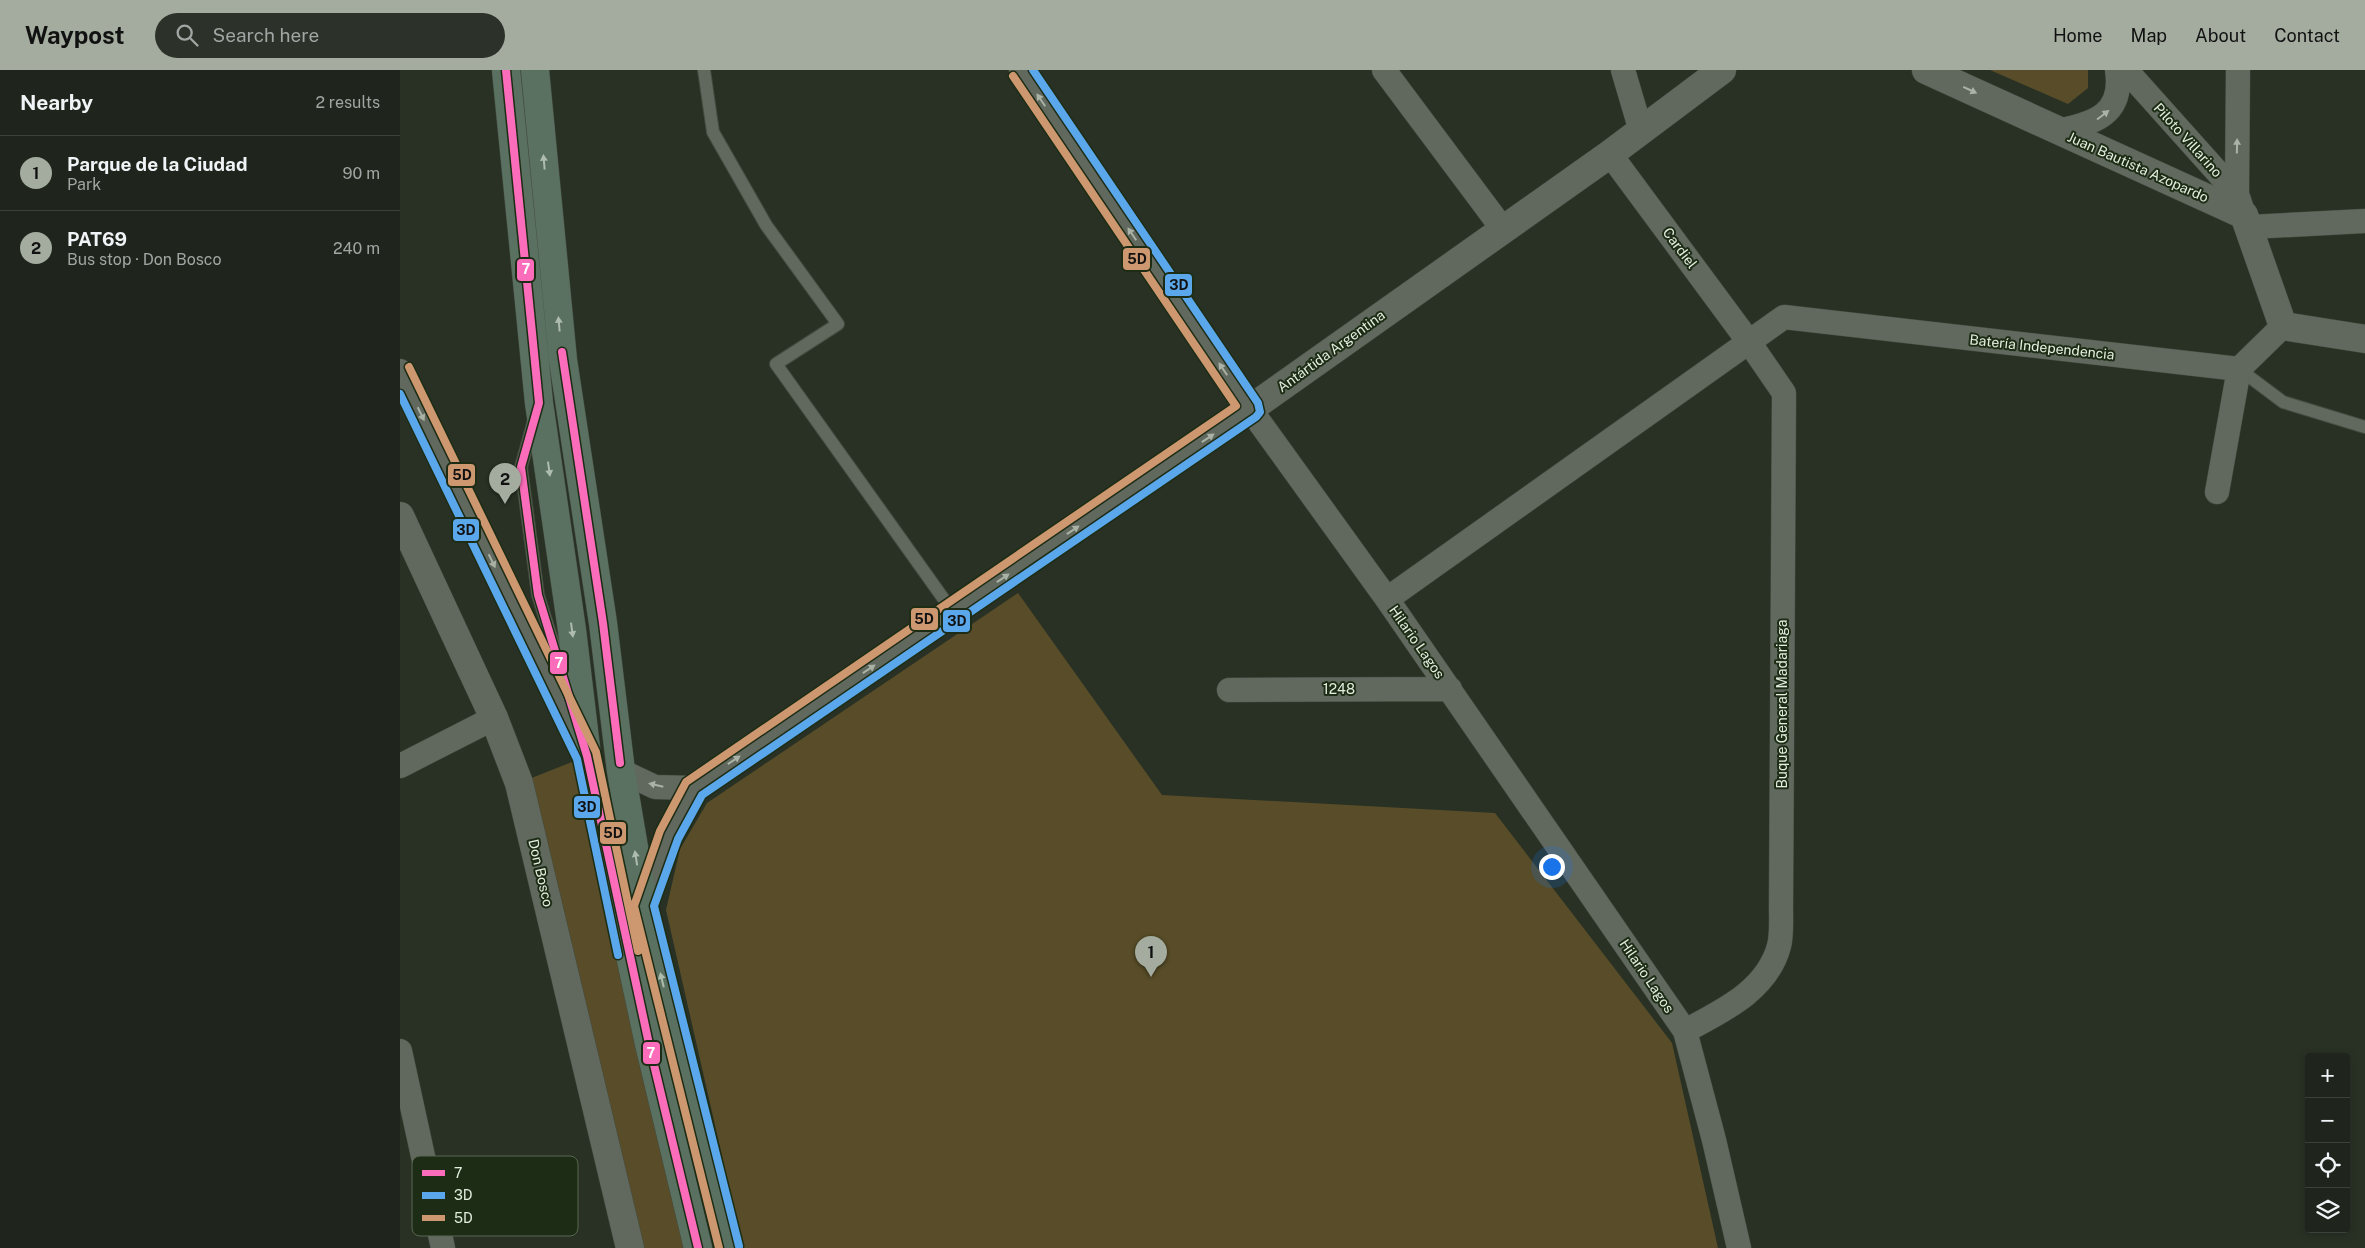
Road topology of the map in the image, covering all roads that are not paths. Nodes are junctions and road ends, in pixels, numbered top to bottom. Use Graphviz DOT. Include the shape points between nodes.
graph roads {
  1 [pos="506,70"];
  2 [pos="535,70"];
  3 [pos="704,70"];
  4 [pos="1021,70"];
  5 [pos="1384,70"];
  6 [pos="1623,70"];
  7 [pos="1722,70"];
  8 [pos="1926,70"];
  9 [pos="2117,70"];
  10 [pos="2126,70"];
  11 [pos="2238,70"];
  12 [pos="2058,131"];
  13 [pos="1641,132"];
  14 [pos="1610,154"];
  15 [pos="2244,212"];
  16 [pos="2365,221"];
  17 [pos="1502,228"];
  18 [pos="2283,326"];
  19 [pos="2365,339"];
  20 [pos="1749,342"];
  21 [pos="2239,369"];
  22 [pos="400,370"];
  23 [pos="1250,409"];
  24 [pos="2365,426"];
  25 [pos="2217,492"];
  26 [pos="400,516"];
  27 [pos="1387,599"];
  28 [pos="953,612"];
  29 [pos="1450,689"];
  30 [pos="1229,690"];
  31 [pos="494,718"];
  32 [pos="587,756"];
  33 [pos="400,766"];
  34 [pos="621,771"];
  35 [pos="694,788"];
  36 [pos="644,906"];
  37 [pos="1685,1032"];
  38 [pos="400,1051"];
  39 [pos="423,1156"];
  40 [pos="630,1248"];
  41 [pos="698,1248"];
  42 [pos="728,1248"];
  43 [pos="1739,1248"];
  1 -- 32 [label="highway, one-way" via="539,403"];
  34 -- 2 [label="highway, one-way" via="603,623 563,360"];
  3 -- 28 [label="lane" via="713,132 766,225 838,324 776,364"];
  23 -- 4 [label="street, Hilario Lagos, one-way"];
  5 -- 17 [label="street"];
  6 -- 13 [label="street"];
  7 -- 13 [label="street, Antártida Argentina"];
  8 -- 12 [label="street, Juan Bautista Azopardo, one-way"];
  12 -- 9 [label="street, one-way" via="2090,124 2109,111 2120,88"];
  10 -- 15 [label="street, Piloto Villarino"];
  15 -- 11 [label="street, one-way"];
  12 -- 15 [label="street, Juan Bautista Azopardo"];
  13 -- 14 [label="street, Antártida Argentina"];
  14 -- 17 [label="street, Antártida Argentina"];
  14 -- 20 [label="street, Cardiel"];
  15 -- 16 [label="street"];
  15 -- 18 [label="street"];
  17 -- 23 [label="street, Antártida Argentina"];
  18 -- 19 [label="street"];
  18 -- 21 [label="street"];
  20 -- 21 [label="street, Batería Independencia" via="1784,317"];
  20 -- 27 [label="street"];
  20 -- 37 [label="street, Buque General Madariaga" via="1784,393 1779,947 1763,979 1738,1001"];
  21 -- 24 [label="lane" via="2283,402"];
  21 -- 25 [label="street"];
  22 -- 32 [label="street, one-way"];
  23 -- 27 [label="street, Hilario Lagos"];
  28 -- 23 [label="street, Antártida Argentina, one-way"];
  26 -- 31 [label="street, Don Bosco"];
  27 -- 29 [label="street, Hilario Lagos"];
  35 -- 28 [label="street, Antártida Argentina, one-way"];
  29 -- 30 [label="street, 1248"];
  29 -- 37 [label="street, Hilario Lagos"];
  31 -- 33 [label="street"];
  31 -- 40 [label="street, Don Bosco" via="519,783"];
  32 -- 41 [label="highway" via="648,1044"];
  35 -- 34 [label="street, one-way" via="656,787"];
  36 -- 34 [label="highway, one-way"];
  35 -- 36 [label="street, Antártida Argentina" via="668,835"];
  42 -- 36 [label="highway, one-way"];
  37 -- 43 [label="street, Hilario Lagos"];
  38 -- 39 [label="street"];
}
